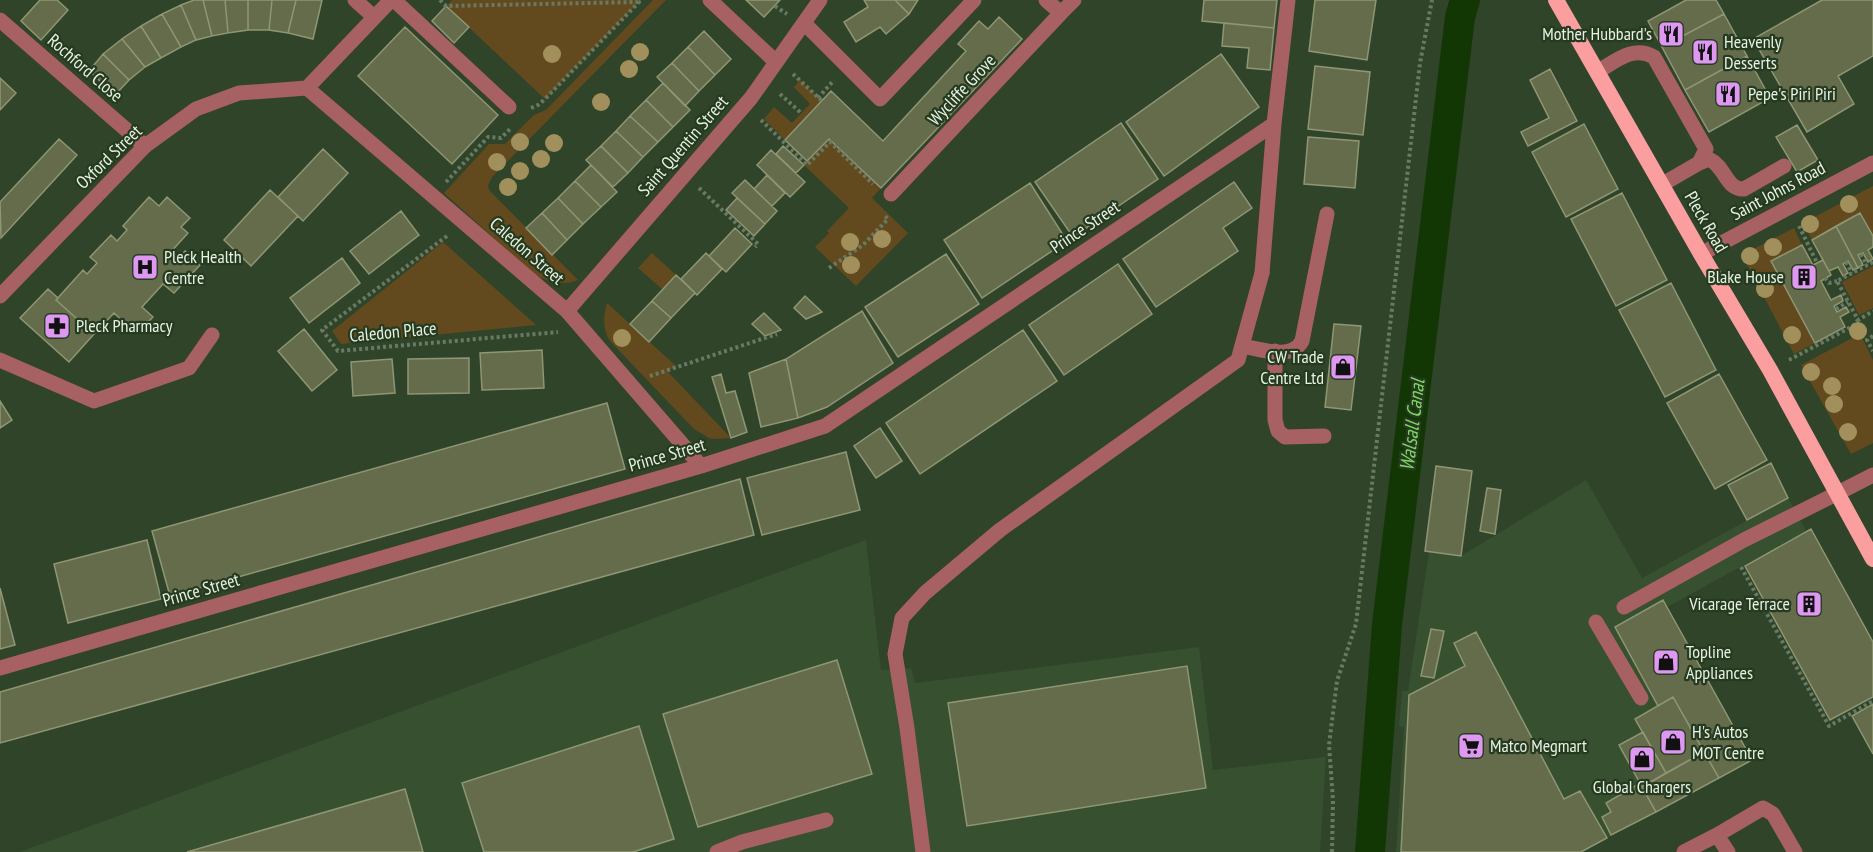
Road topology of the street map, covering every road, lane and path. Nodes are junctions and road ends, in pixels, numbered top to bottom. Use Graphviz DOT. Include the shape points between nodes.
graph roads {
  1 [pos="355,0"];
  2 [pos="392,0"];
  3 [pos="441,0"];
  4 [pos="452,0"];
  5 [pos="639,0"];
  6 [pos="710,0"];
  7 [pos="820,0"];
  8 [pos="974,0"];
  9 [pos="1046,0"];
  10 [pos="1074,0"];
  11 [pos="1288,0"];
  12 [pos="1432,0"];
  13 [pos="1559,1"];
  14 [pos="446,6"];
  15 [pos="1061,13"];
  16 [pos="374,17"];
  17 [pos="0,20"];
  18 [pos="804,23"];
  19 [pos="777,60"];
  20 [pos="1598,72"];
  21 [pos="765,79"];
  22 [pos="307,88"];
  23 [pos="822,101"];
  24 [pos="745,105"];
  25 [pos="509,107"];
  26 [pos="525,114"];
  27 [pos="801,114"];
  28 [pos="517,122"];
  29 [pos="1274,124"];
  30 [pos="145,146"];
  31 [pos="1699,163"];
  32 [pos="1873,163"];
  33 [pos="1784,166"];
  34 [pos="686,175"];
  35 [pos="1661,185"];
  36 [pos="884,191"];
  37 [pos="433,195"];
  38 [pos="877,208"];
  39 [pos="1327,214"];
  40 [pos="465,223"];
  41 [pos="1798,226"];
  42 [pos="755,247"];
  43 [pos="1701,254"];
  44 [pos="1861,254"];
  45 [pos="1845,262"];
  46 [pos="1873,262"];
  47 [pos="1817,263"];
  48 [pos="1867,265"];
  49 [pos="829,268"];
  50 [pos="1852,273"];
  51 [pos="1825,278"];
  52 [pos="1837,281"];
  53 [pos="0,296"];
  54 [pos="1848,302"];
  55 [pos="1836,309"];
  56 [pos="567,311"];
  57 [pos="1873,311"];
  58 [pos="1858,320"];
  59 [pos="583,330"];
  60 [pos="777,334"];
  61 [pos="212,335"];
  62 [pos="1873,336"];
  63 [pos="1242,346"];
  64 [pos="1275,351"];
  65 [pos="1873,351"];
  66 [pos="1796,356"];
  67 [pos="0,360"];
  68 [pos="629,383"];
  69 [pos="1324,436"];
  70 [pos="701,466"];
  71 [pos="1873,475"];
  72 [pos="1836,494"];
  73 [pos="1873,559"];
  74 [pos="1737,561"];
  75 [pos="1624,607"];
  76 [pos="1596,622"];
  77 [pos="0,668"];
  78 [pos="1641,698"];
  79 [pos="1873,701"];
  80 [pos="826,820"];
  81 [pos="1717,835"];
  82 [pos="717,852"];
  83 [pos="923,852"];
  84 [pos="1332,852"];
  85 [pos="1684,852"];
  86 [pos="1728,852"];
  87 [pos="1795,852"];
  1 -- 16 [label="street"];
  2 -- 16 [label="street"];
  2 -- 25 [label="street"];
  3 -- 14 [label="path"];
  4 -- 14 [label="path"];
  5 -- 14 [label="path"];
  5 -- 26 [label="path" via="545,99"];
  6 -- 19 [label="street"];
  7 -- 18 [label="street, Saint Quentin Street"];
  8 -- 18 [label="street" via="880,99"];
  9 -- 15 [label="street"];
  10 -- 15 [label="street, Wycliffe Grove"];
  11 -- 29 [label="street"];
  12 -- 84 [label="path" via="1420,63 1356,624 1337,681 1329,745"];
  13 -- 20 [label="highway, Pleck Road"];
  15 -- 36 [label="street, Wycliffe Grove"];
  16 -- 22 [label="street"];
  17 -- 30 [label="street, Rochford Close"];
  18 -- 19 [label="street, Saint Quentin Street"];
  19 -- 21 [label="street, Saint Quentin Street"];
  19 -- 23 [label="path"];
  20 -- 31 [label="street" via="1632,52 1644,51 1654,57 1706,149"];
  20 -- 35 [label="highway, Pleck Road"];
  21 -- 24 [label="street, Saint Quentin Street"];
  21 -- 27 [label="path"];
  22 -- 30 [label="street, Oxford Street" via="239,93 217,100 196,109"];
  22 -- 37 [label="street, Caledon Street"];
  24 -- 34 [label="street, Saint Quentin Street"];
  24 -- 36 [label="path" via="807,165 830,142"];
  28 -- 37 [label="path" via="501,138 488,137"];
  29 -- 63 [label="street" via="1262,273"];
  29 -- 70 [label="street, Prince Street" via="825,426"];
  30 -- 53 [label="street, Oxford Street"];
  31 -- 33 [label="street" via="1709,159 1718,163 1737,189 1744,189"];
  31 -- 35 [label="street"];
  32 -- 43 [label="street, Saint Johns Road"];
  34 -- 42 [label="path" via="758,244"];
  34 -- 56 [label="street, Saint Quentin Street"];
  35 -- 43 [label="highway, Pleck Road"];
  37 -- 40 [label="street, Caledon Street"];
  38 -- 49 [label="path" via="888,219 863,245"];
  39 -- 64 [label="street" via="1302,341 1298,348"];
  40 -- 56 [label="street, Caledon Street"];
  40 -- 59 [label="path, Caledon Place" via="322,330 338,351"];
  41 -- 47 [label="path"];
  43 -- 72 [label="highway, Pleck Road" via="1770,370"];
  44 -- 48 [label="path"];
  45 -- 50 [label="path"];
  46 -- 48 [label="path"];
  48 -- 50 [label="path"];
  50 -- 52 [label="path"];
  51 -- 52 [label="path" via="1829,283"];
  52 -- 54 [label="path"];
  54 -- 55 [label="path"];
  54 -- 58 [label="path"];
  56 -- 59 [label="street, Caledon Street"];
  57 -- 58 [label="path"];
  58 -- 66 [label="path"];
  59 -- 68 [label="street, Caledon Street"];
  60 -- 68 [label="path"];
  61 -- 67 [label="street" via="189,368 94,401"];
  62 -- 65 [label="path" via="1867,340"];
  63 -- 64 [label="street"];
  63 -- 83 [label="street" via="1238,360 1000,530 925,593 902,618 894,654"];
  64 -- 69 [label="street" via="1278,431 1285,437"];
  68 -- 70 [label="street, Caledon Street"];
  70 -- 77 [label="street, Prince Street"];
  71 -- 72 [label="street"];
  72 -- 73 [label="highway, Pleck Road"];
  72 -- 75 [label="street"];
  74 -- 79 [label="path" via="1829,726"];
  76 -- 78 [label="street"];
  80 -- 82 [label="street"];
  81 -- 85 [label="street"];
  81 -- 86 [label="street"];
  81 -- 87 [label="street" via="1763,808 1773,814"];
}
